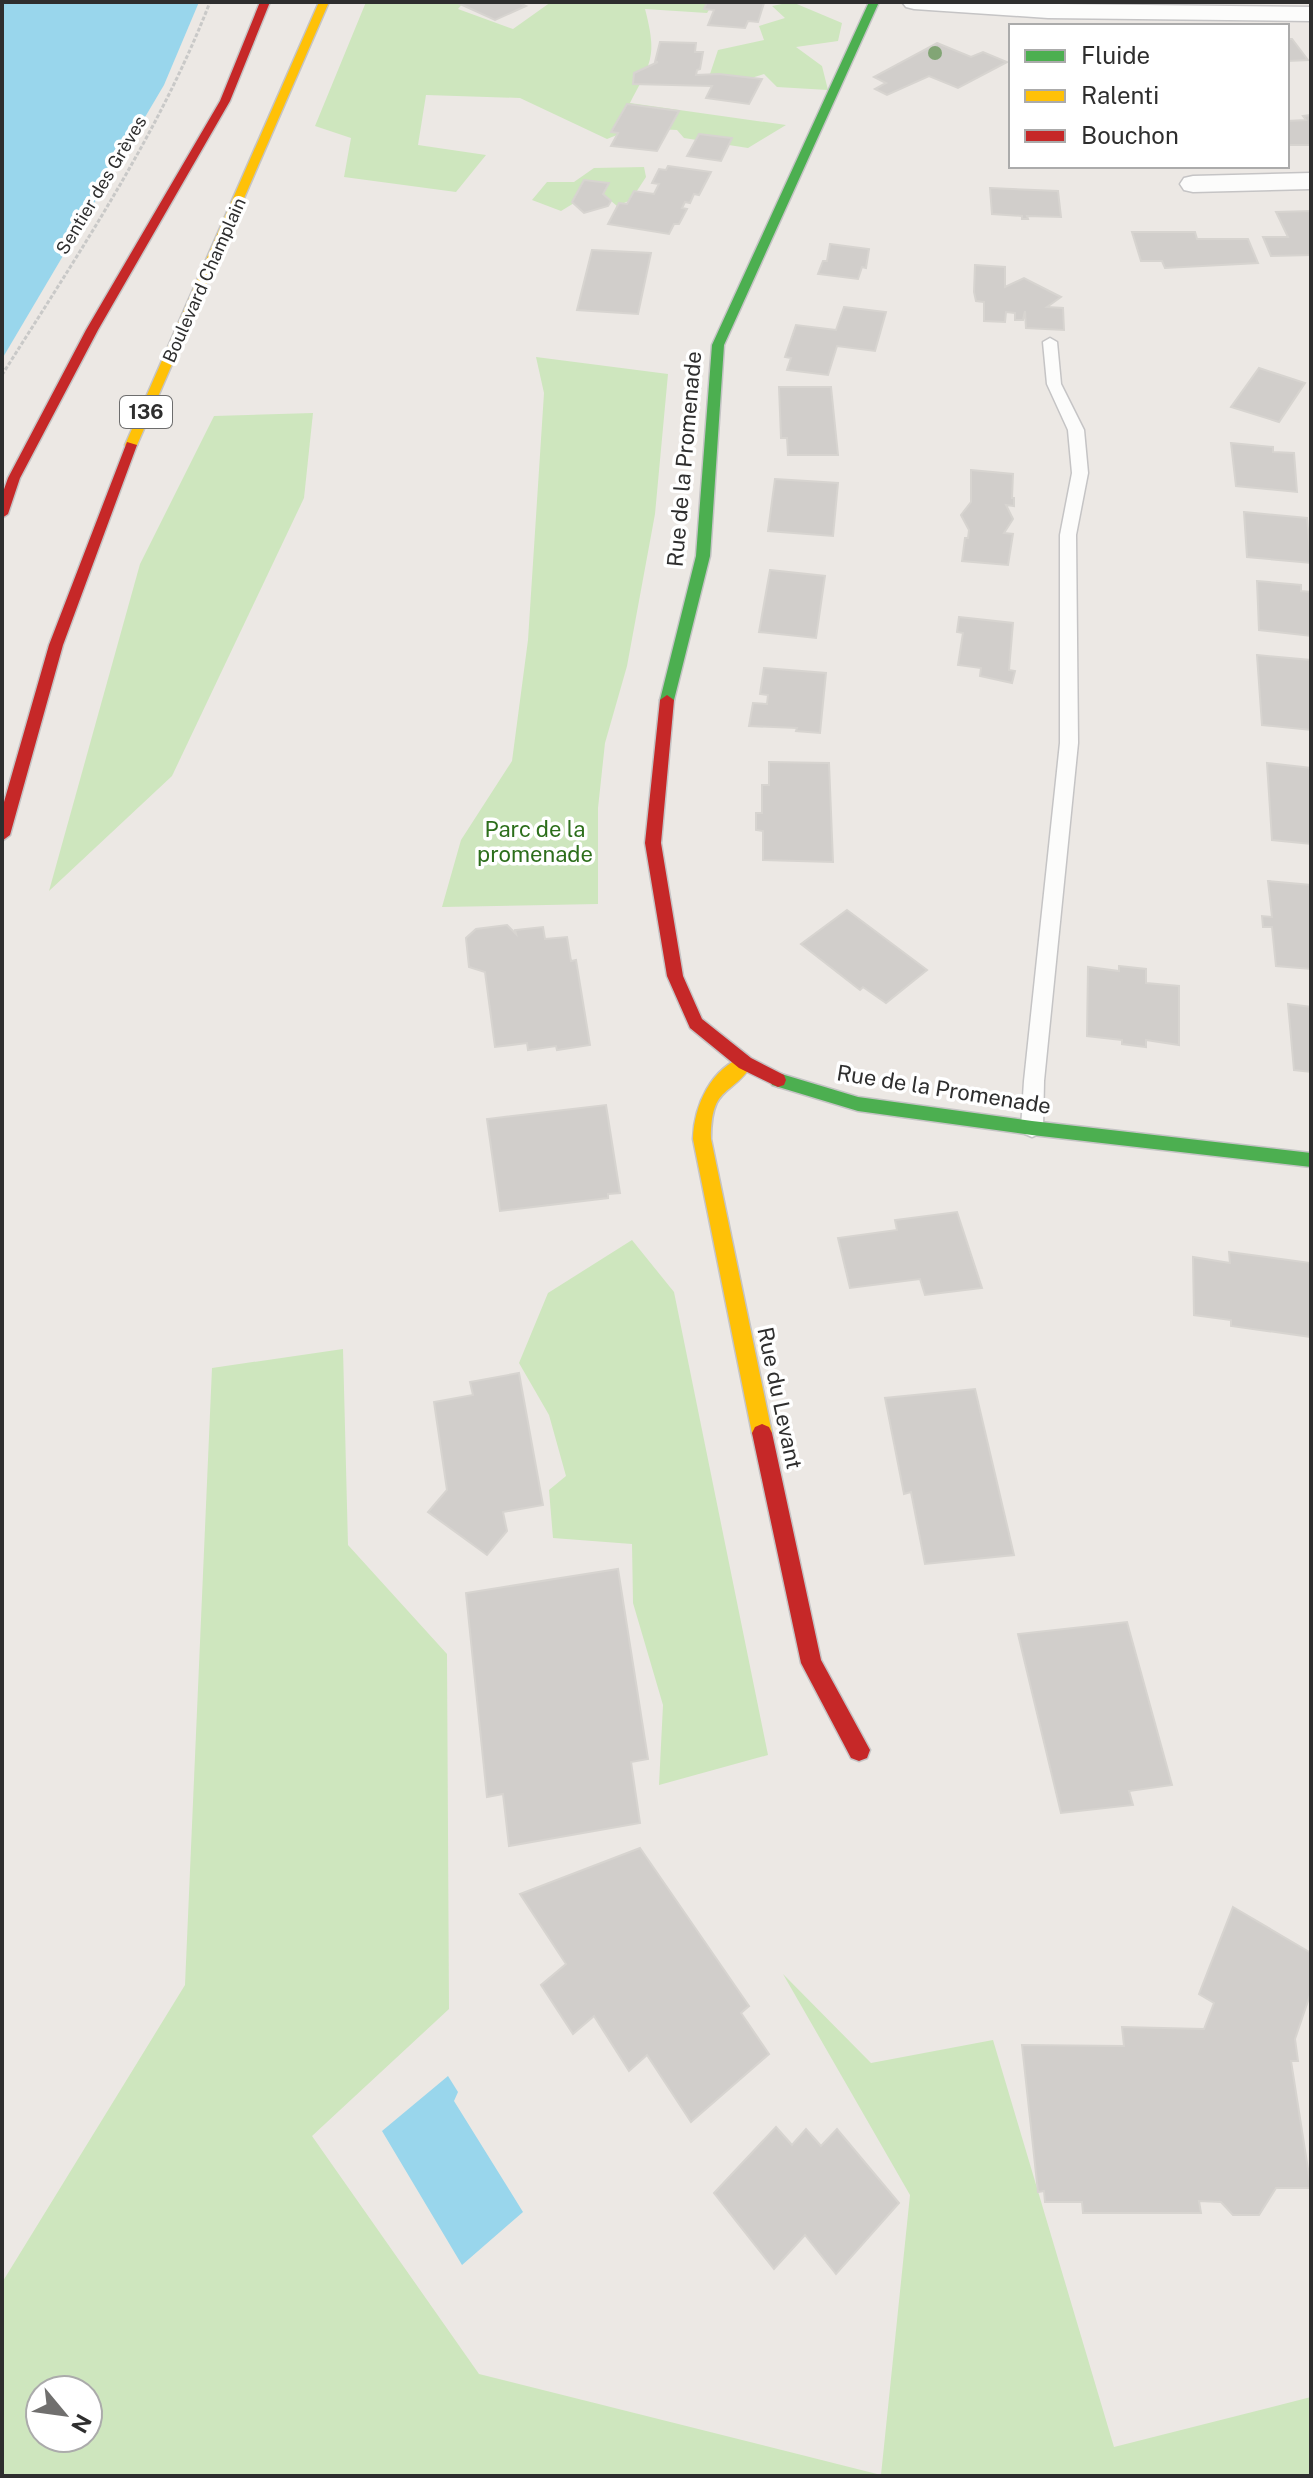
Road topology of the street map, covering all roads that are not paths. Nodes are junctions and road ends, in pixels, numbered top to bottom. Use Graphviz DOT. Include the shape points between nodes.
graph roads {
  1 [pos="265,2"];
  2 [pos="324,2"];
  3 [pos="874,2"];
  4 [pos="914,2"];
  5 [pos="1048,6"];
  6 [pos="1311,14"];
  7 [pos="1311,181"];
  8 [pos="1193,184"];
  9 [pos="1050,342"];
  10 [pos="2,514"];
  11 [pos="2,835"];
  12 [pos="745,1063"];
  13 [pos="1032,1128"];
  14 [pos="1311,1160"];
  15 [pos="859,1750"];
  1 -- 10 [label="street" via="225,101 92,330 14,478"];
  2 -- 11 [label="street, Boulevard Champlain / 136" via="116,480 56,645"];
  3 -- 12 [label="street, Rue de la Promenade" via="718,345 703,556 667,700 653,843 675,976 696,1023"];
  4 -- 5 [label="street"];
  5 -- 6 [label="street"];
  7 -- 8 [label="street"];
  9 -- 13 [label="lane" via="1054,384 1076,430 1080,473 1068,535 1069,743"];
  12 -- 13 [label="street, Rue de la Promenade" via="784,1083 858,1104"];
  12 -- 15 [label="street, Rue du Levant" via="707,1094 700,1115 704,1159 811,1663"];
  13 -- 14 [label="street, Rue de la Promenade"];
}
